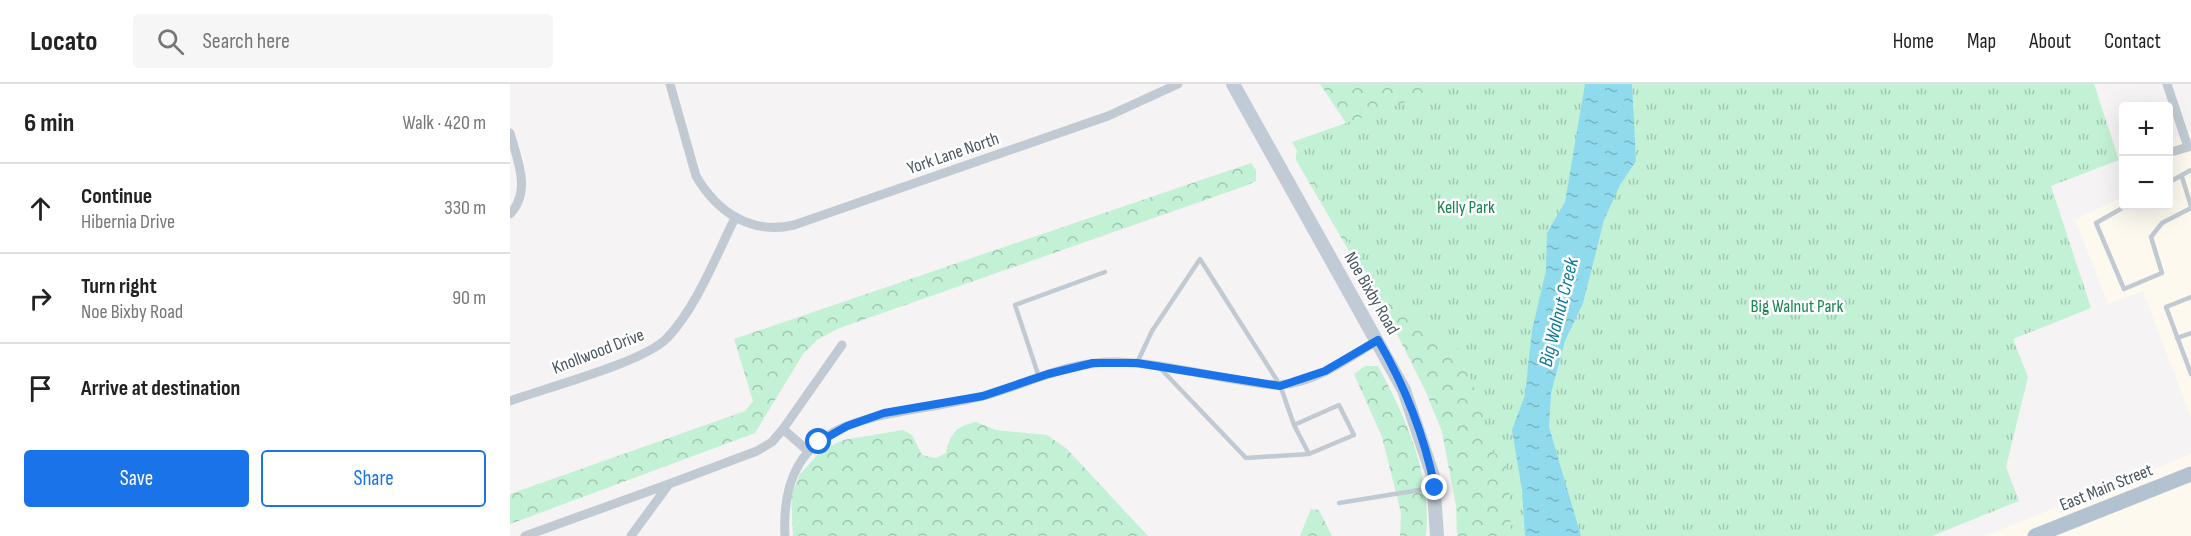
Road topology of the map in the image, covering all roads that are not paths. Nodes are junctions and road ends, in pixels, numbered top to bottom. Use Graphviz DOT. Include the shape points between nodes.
graph roads {
  1 [pos="670,84"];
  2 [pos="1178,84"];
  3 [pos="1233,84"];
  4 [pos="2167,84"];
  5 [pos="510,133"];
  6 [pos="2190,149"];
  7 [pos="2175,151"];
  8 [pos="2191,170"];
  9 [pos="2182,177"];
  10 [pos="2173,181"];
  11 [pos="2191,207"];
  12 [pos="2119,210"];
  13 [pos="510,214"];
  14 [pos="735,219"];
  15 [pos="1106,272"];
  16 [pos="2191,297"];
  17 [pos="2191,333"];
  18 [pos="2177,338"];
  19 [pos="1378,340"];
  20 [pos="842,345"];
  21 [pos="1137,363"];
  22 [pos="1159,367"];
  23 [pos="2191,374"];
  24 [pos="1039,377"];
  25 [pos="1280,386"];
  26 [pos="510,401"];
  27 [pos="1294,425"];
  28 [pos="783,429"];
  29 [pos="808,451"];
  30 [pos="1309,454"];
  31 [pos="2191,474"];
  32 [pos="669,484"];
  33 [pos="1435,488"];
  34 [pos="1339,502"];
  35 [pos="525,536"];
  36 [pos="631,536"];
  37 [pos="785,536"];
  38 [pos="1437,536"];
  39 [pos="2035,536"];
  1 -- 14 [label="street" via="696,176"];
  2 -- 14 [label="street, York Lane North" via="1108,116 794,225 764,228"];
  3 -- 19 [label="street, Noe Bixby Road"];
  4 -- 6 [label="street"];
  5 -- 13 [label="street" via="522,189"];
  6 -- 7 [label="street"];
  8 -- 9 [label="lane"];
  9 -- 10 [label="lane"];
  9 -- 11 [label="lane"];
  11 -- 12 [label="lane" via="2162,223 2151,237 2162,273 2124,289 2096,224"];
  14 -- 26 [label="street, Knollwood Drive" via="683,319 666,340 644,355"];
  15 -- 24 [label="lane" via="1015,306"];
  16 -- 18 [label="lane" via="2166,308"];
  17 -- 18 [label="lane"];
  18 -- 23 [label="lane"];
  19 -- 25 [label="street" via="1325,371"];
  19 -- 33 [label="street, Noe Bixby Road" via="1415,418"];
  20 -- 28 [label="street"];
  21 -- 22 [label="street"];
  21 -- 24 [label="street" via="1093,363"];
  21 -- 25 [label="lane" via="1152,330 1200,259"];
  22 -- 25 [label="street"];
  22 -- 30 [label="lane" via="1246,458"];
  24 -- 29 [label="street" via="983,396 876,415 830,434"];
  25 -- 27 [label="lane"];
  27 -- 30 [label="lane"];
  27 -- 30 [label="lane" via="1339,405 1354,435"];
  28 -- 29 [label="street"];
  28 -- 32 [label="street" via="757,451"];
  29 -- 37 [label="street" via="790,480"];
  31 -- 39 [label="main road, East Main Street"];
  32 -- 35 [label="street"];
  32 -- 36 [label="street"];
  33 -- 34 [label="lane"];
  33 -- 38 [label="street, Noe Bixby Road"];
}
